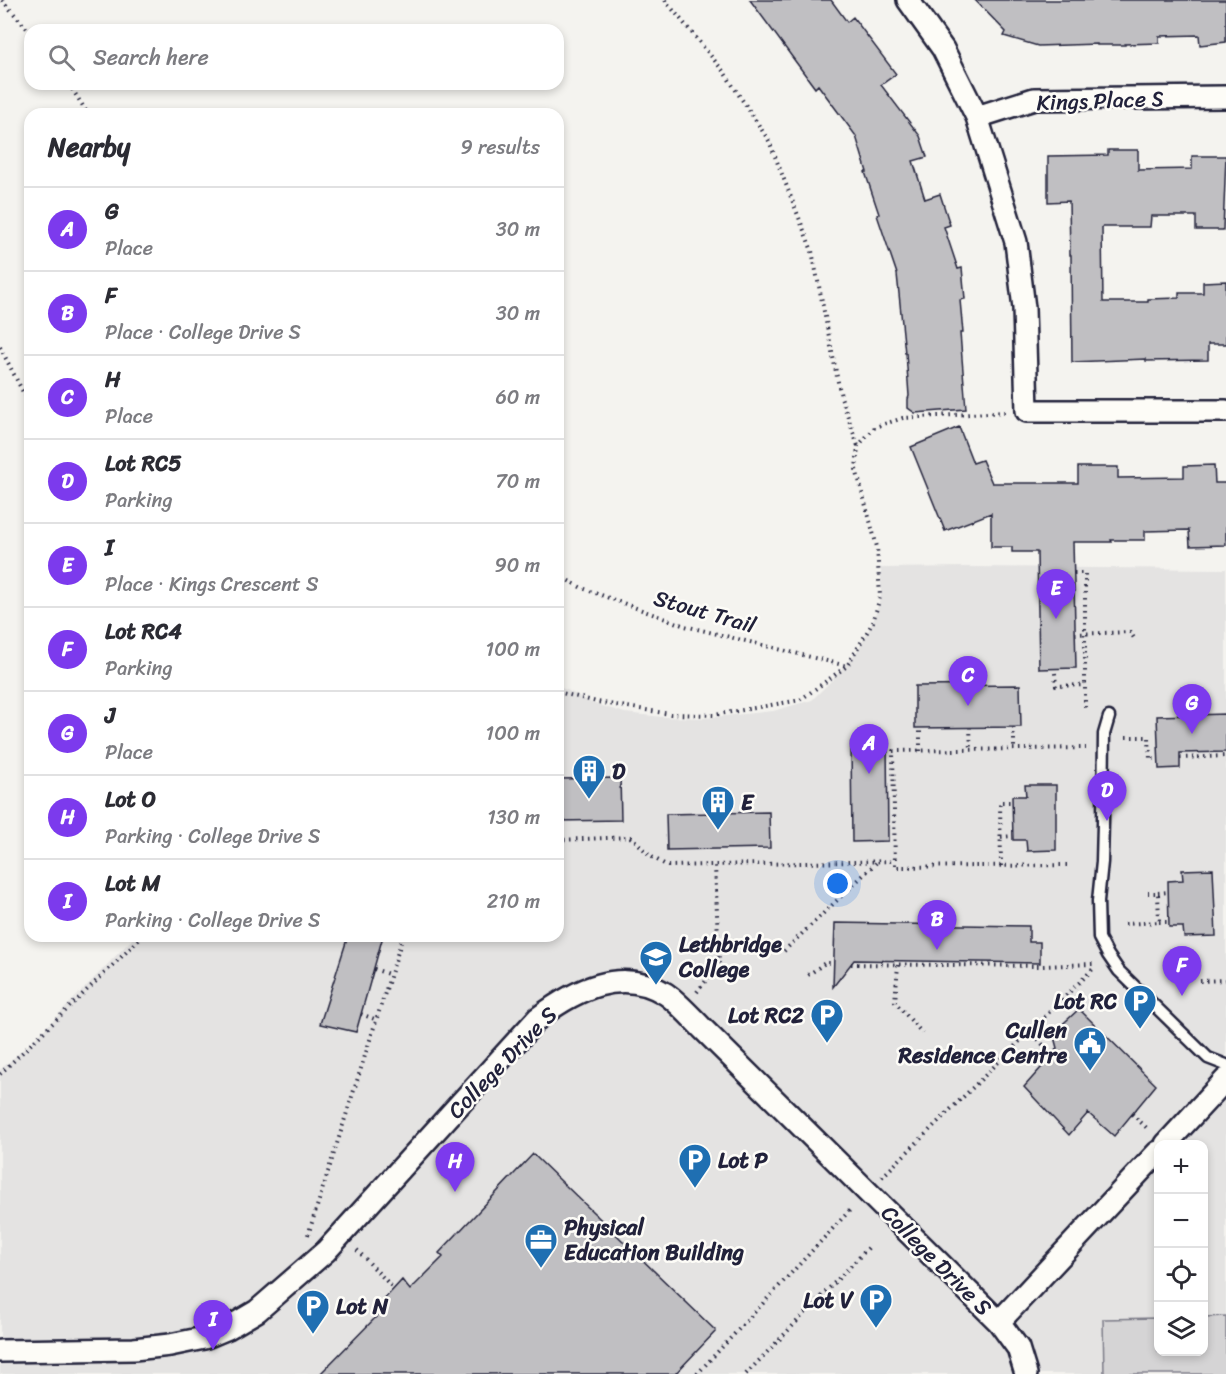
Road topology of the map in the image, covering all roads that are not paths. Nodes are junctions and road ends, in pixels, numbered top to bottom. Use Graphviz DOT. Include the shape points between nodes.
graph roads {
  1 [pos="908,0"];
  2 [pos="1226,97"];
  3 [pos="977,117"];
  4 [pos="1226,411"];
  5 [pos="1109,717"];
  6 [pos="1226,1065"];
  7 [pos="1226,1079"];
  8 [pos="1170,1140"];
  9 [pos="1154,1156"];
  10 [pos="999,1322"];
  11 [pos="0,1351"];
  12 [pos="1026,1374"];
  1 -- 3 [label="street" via="943,49"];
  2 -- 3 [label="street, Kings Place S" via="1034,99"];
  3 -- 4 [label="street" via="1016,242 1024,308 1027,411"];
  5 -- 6 [label="lane" via="1104,734 1099,938 1119,971 1208,1058"];
  7 -- 8 [label="street"];
  9 -- 10 [label="street"];
  10 -- 11 [label="street, College Drive S" via="667,995 627,981 582,990 538,1018 326,1251 258,1311 204,1338 170,1346"];
  10 -- 12 [label="street, College Drive S" via="1018,1348"];
}
